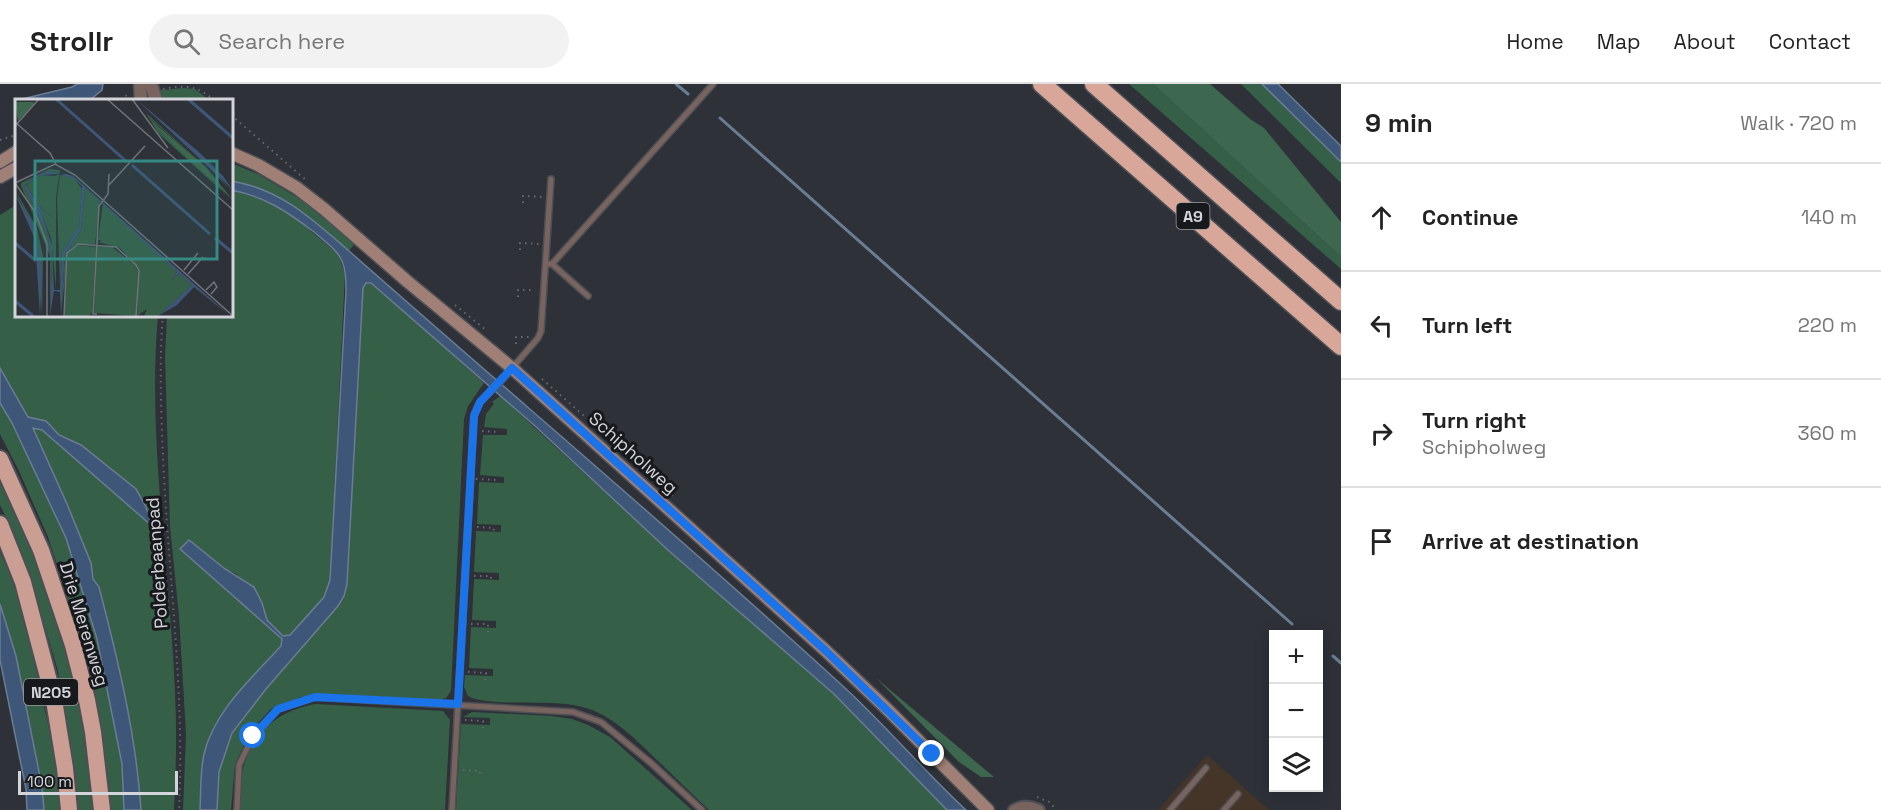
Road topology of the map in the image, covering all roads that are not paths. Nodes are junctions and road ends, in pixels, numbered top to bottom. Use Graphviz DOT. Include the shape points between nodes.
graph roads {
  1 [pos="140,84"];
  2 [pos="151,84"];
  3 [pos="713,84"];
  4 [pos="1042,84"];
  5 [pos="1094,84"];
  6 [pos="141,99"];
  7 [pos="156,99"];
  8 [pos="15,153"];
  9 [pos="232,153"];
  10 [pos="0,162"];
  11 [pos="15,169"];
  12 [pos="0,177"];
  13 [pos="551,179"];
  14 [pos="549,264"];
  15 [pos="588,296"];
  16 [pos="1341,301"];
  17 [pos="1341,346"];
  18 [pos="512,368"];
  19 [pos="0,459"];
  20 [pos="0,524"];
  21 [pos="458,704"];
  22 [pos="1206,768"];
  23 [pos="1238,795"];
  24 [pos="69,810"];
  25 [pos="102,810"];
  26 [pos="237,810"];
  27 [pos="452,810"];
  28 [pos="702,810"];
  29 [pos="988,810"];
  30 [pos="1014,810"];
  31 [pos="1039,810"];
  32 [pos="1170,810"];
  33 [pos="1224,810"];
  1 -- 6 [label="street"];
  2 -- 7 [label="street"];
  3 -- 14 [label="lane"];
  4 -- 17 [label="highway, A9"];
  5 -- 16 [label="highway, A9"];
  8 -- 10 [label="main road"];
  9 -- 18 [label="main road, Schipholweg" via="297,188"];
  11 -- 12 [label="main road"];
  13 -- 14 [label="lane"];
  14 -- 15 [label="lane"];
  14 -- 18 [label="lane" via="538,338"];
  18 -- 21 [label="lane" via="476,409"];
  18 -- 29 [label="main road, Schipholweg" via="826,651"];
  19 -- 25 [label="highway, Drie Merenweg / N205" via="41,550 74,645 93,732"];
  20 -- 24 [label="highway, N205" via="23,582 54,700"];
  21 -- 26 [label="lane" via="315,697 278,709 253,736 239,765"];
  21 -- 27 [label="lane"];
  21 -- 28 [label="lane" via="573,712 601,722"];
  22 -- 32 [label="lane"];
  23 -- 33 [label="lane"];
  30 -- 31 [label="street" via="1031,806"];
}
